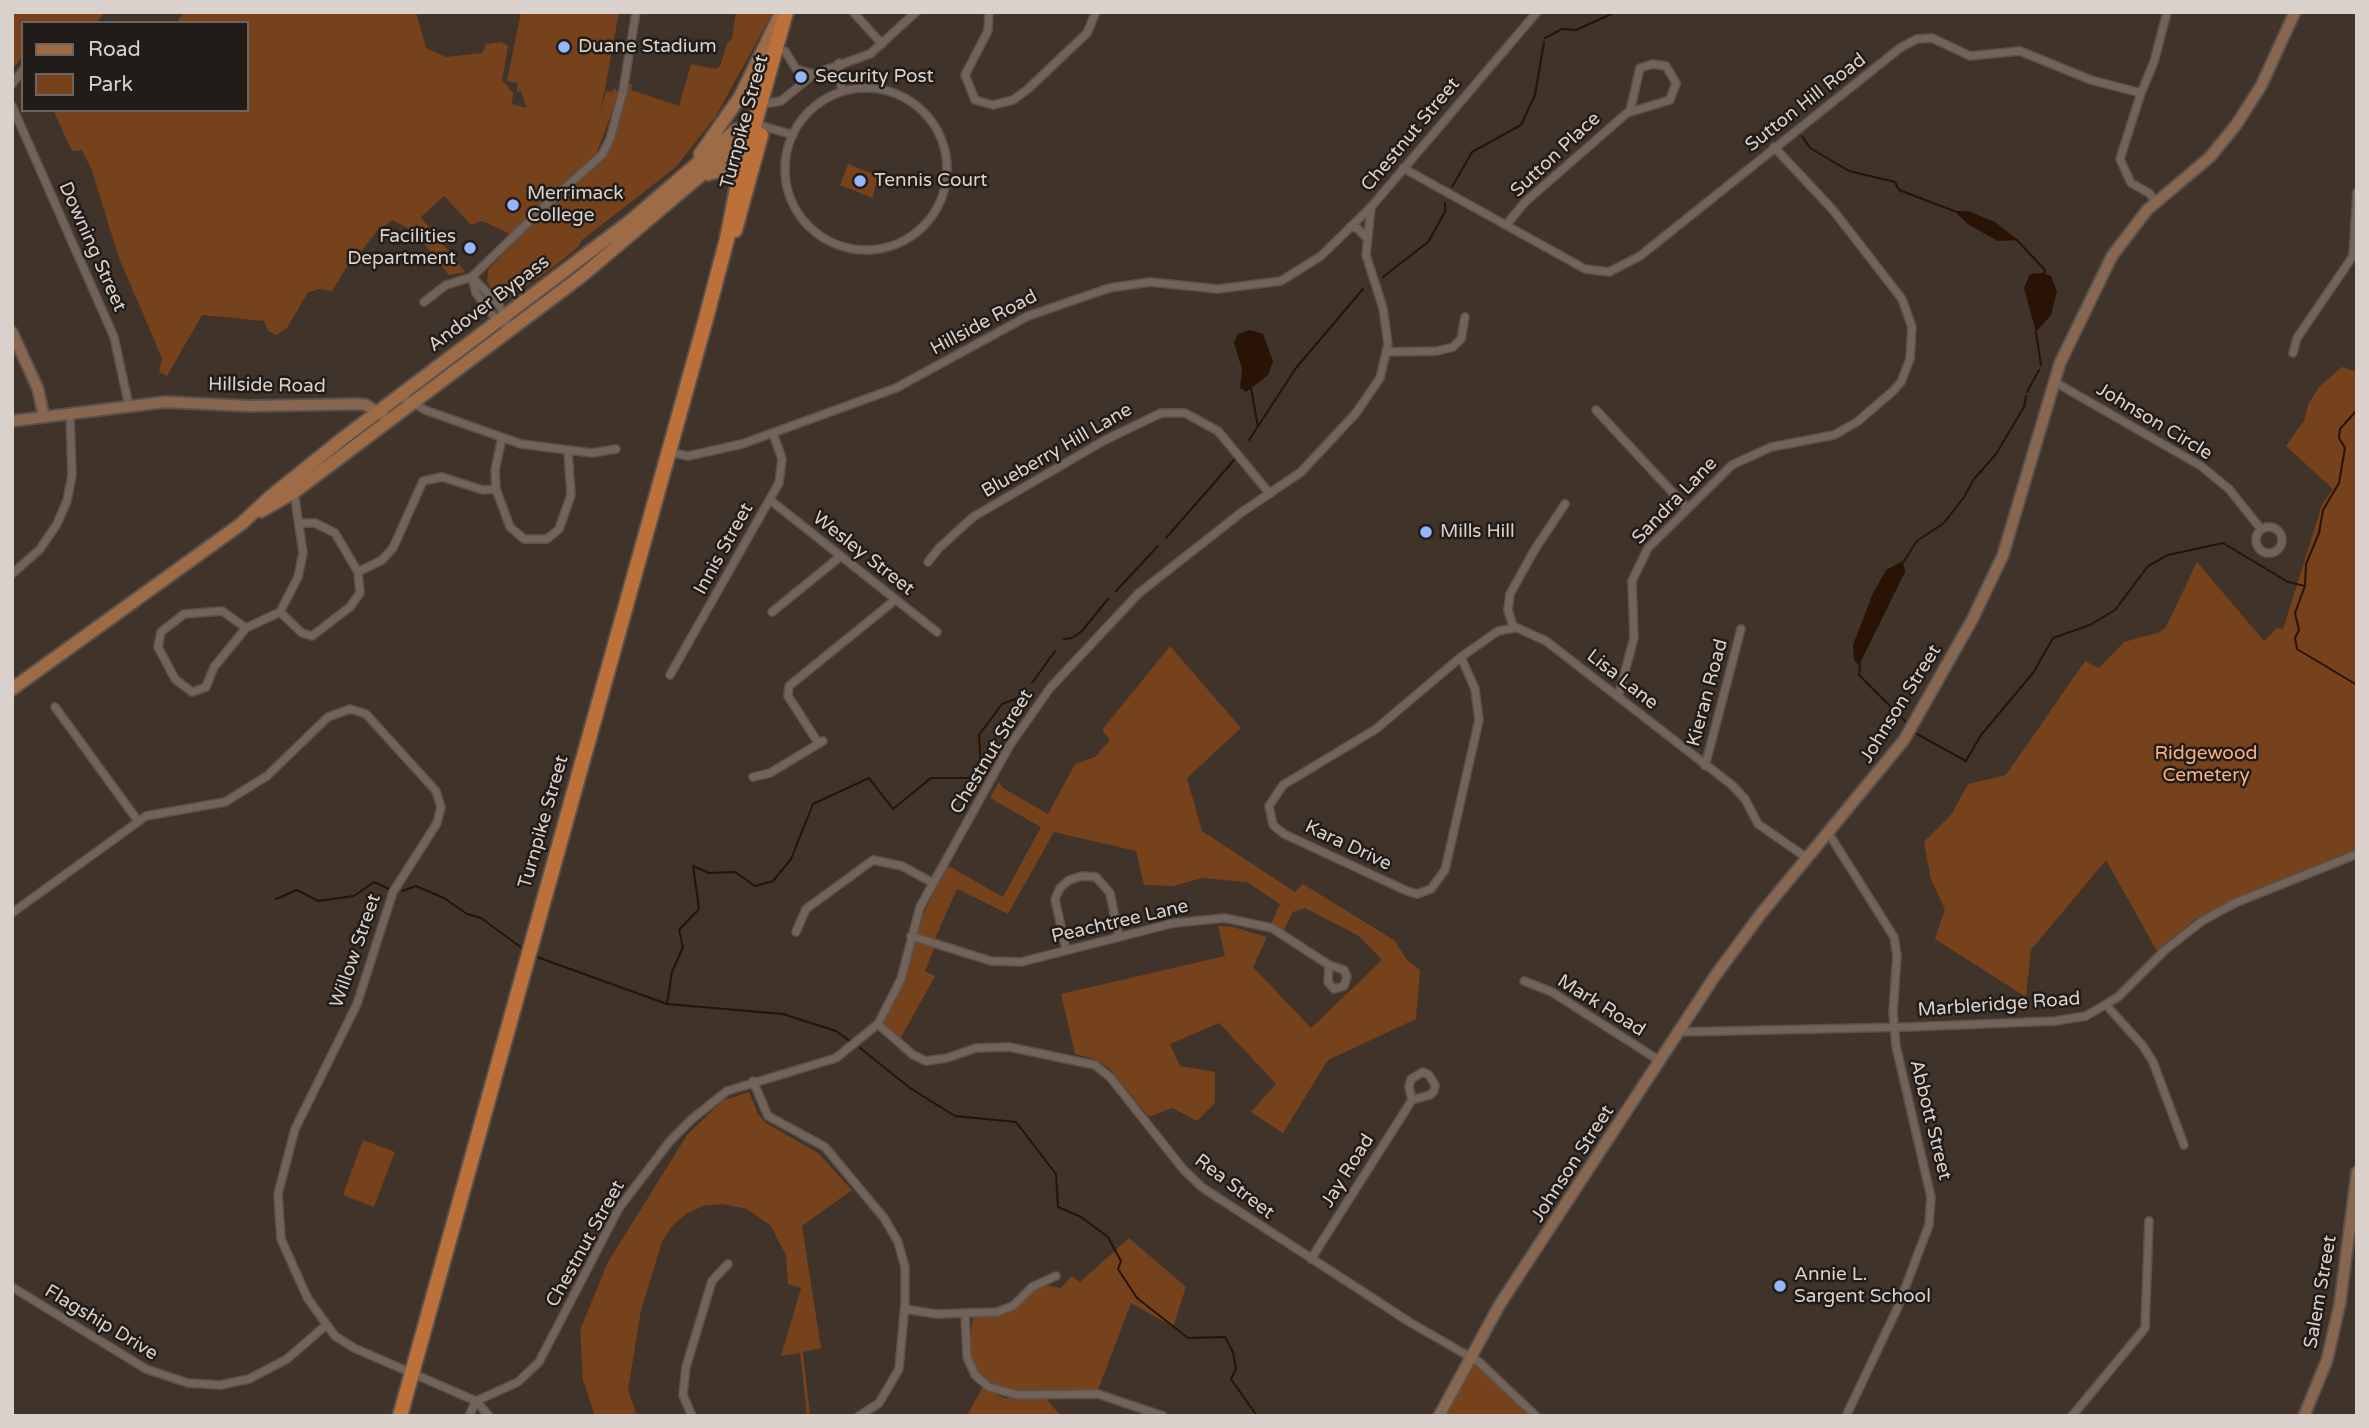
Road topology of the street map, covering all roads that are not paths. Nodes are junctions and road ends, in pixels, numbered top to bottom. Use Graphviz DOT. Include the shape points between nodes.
graph roads {
  1 [pos="636,12"];
  2 [pos="783,12"];
  3 [pos="795,12"];
  4 [pos="853,12"];
  5 [pos="916,12"];
  6 [pos="989,12"];
  7 [pos="1096,12"];
  8 [pos="1537,12"];
  9 [pos="2166,12"];
  10 [pos="2294,12"];
  11 [pos="775,27"];
  12 [pos="882,44"];
  13 [pos="785,51"];
  14 [pos="839,63"];
  15 [pos="814,74"];
  16 [pos="842,91"];
  17 [pos="2141,93"];
  18 [pos="765,102"];
  19 [pos="12,106"];
  20 [pos="1630,111"];
  21 [pos="756,128"];
  22 [pos="793,135"];
  23 [pos="1774,147"];
  24 [pos="1403,168"];
  25 [pos="692,183"];
  26 [pos="738,183"];
  27 [pos="673,185"];
  28 [pos="2357,192"];
  29 [pos="2156,202"];
  30 [pos="1370,207"];
  31 [pos="1506,225"];
  32 [pos="1350,227"];
  33 [pos="1367,238"];
  34 [pos="727,239"];
  35 [pos="472,276"];
  36 [pos="424,302"];
  37 [pos="1465,317"];
  38 [pos="502,318"];
  39 [pos="511,328"];
  40 [pos="12,332"];
  41 [pos="1387,352"];
  42 [pos="2293,353"];
  43 [pos="2053,381"];
  44 [pos="404,400"];
  45 [pos="135,405"];
  46 [pos="1596,410"];
  47 [pos="70,414"];
  48 [pos="383,415"];
  49 [pos="44,417"];
  50 [pos="12,421"];
  51 [pos="773,433"];
  52 [pos="502,438"];
  53 [pos="616,449"];
  54 [pos="568,451"];
  55 [pos="668,452"];
  56 [pos="496,489"];
  57 [pos="294,492"];
  58 [pos="1270,494"];
  59 [pos="770,500"];
  60 [pos="1565,504"];
  61 [pos="1687,508"];
  62 [pos="248,518"];
  63 [pos="300,523"];
  64 [pos="2261,529"];
  65 [pos="841,556"];
  66 [pos="928,562"];
  67 [pos="358,572"];
  68 [pos="12,574"];
  69 [pos="895,600"];
  70 [pos="280,612"];
  71 [pos="772,612"];
  72 [pos="246,628"];
  73 [pos="1515,628"];
  74 [pos="1741,629"];
  75 [pos="937,632"];
  76 [pos="1461,657"];
  77 [pos="670,675"];
  78 [pos="12,689"];
  79 [pos="1618,697"];
  80 [pos="55,707"];
  81 [pos="1704,766"];
  82 [pos="753,777"];
  83 [pos="138,821"];
  84 [pos="1829,834"];
  85 [pos="2357,854"];
  86 [pos="1808,859"];
  87 [pos="933,883"];
  88 [pos="12,914"];
  89 [pos="796,932"];
  90 [pos="911,936"];
  91 [pos="1119,937"];
  92 [pos="1066,950"];
  93 [pos="1329,965"];
  94 [pos="1524,981"];
  95 [pos="2107,1006"];
  96 [pos="878,1024"];
  97 [pos="1895,1027"];
  98 [pos="1679,1032"];
  99 [pos="1660,1061"];
  100 [pos="753,1082"];
  101 [pos="1412,1100"];
  102 [pos="2184,1145"];
  103 [pos="2357,1171"];
  104 [pos="2149,1221"];
  105 [pos="1311,1259"];
  106 [pos="728,1264"];
  107 [pos="1056,1276"];
  108 [pos="12,1287"];
  109 [pos="905,1308"];
  110 [pos="965,1314"];
  111 [pos="325,1326"];
  112 [pos="1470,1357"];
  113 [pos="412,1373"];
  114 [pos="476,1401"];
  115 [pos="400,1416"];
  116 [pos="469,1416"];
  117 [pos="489,1416"];
  118 [pos="692,1416"];
  119 [pos="859,1416"];
  120 [pos="1163,1416"];
  121 [pos="1438,1416"];
  122 [pos="1536,1416"];
  123 [pos="1846,1416"];
  124 [pos="2072,1416"];
  125 [pos="2304,1416"];
  1 -- 35 [label="street" via="623,91 606,149"];
  2 -- 11 [label="main road"];
  2 -- 18 [label="highway, Turnpike Street"];
  3 -- 13 [label="highway, Turnpike Street"];
  4 -- 12 [label="street"];
  5 -- 12 [label="street"];
  6 -- 7 [label="street" via="988,31 965,75 975,100 993,105 1013,100 1028,89 1091,28"];
  8 -- 24 [label="street, Chestnut Street"];
  9 -- 17 [label="street"];
  10 -- 29 [label="street, Johnson Street" via="2261,86 2235,127 2210,157"];
  11 -- 18 [label="main road" via="754,87"];
  11 -- 27 [label="main road" via="723,124"];
  12 -- 14 [label="street" via="870,54"];
  13 -- 15 [label="street" via="796,69"];
  13 -- 18 [label="highway, Turnpike Street"];
  14 -- 15 [label="street"];
  14 -- 16 [label="street"];
  15 -- 18 [label="street" via="781,101"];
  16 -- 22 [label="street" via="815,106"];
  16 -- 22 [label="street" via="887,91 914,104 934,125 948,167 943,200 926,225 899,243 870,250 853,250 821,239 800,218 788,190"];
  17 -- 23 [label="street, Sutton Hill Road" via="2091,80 2021,51 1970,56 1933,38 1917,39"];
  17 -- 29 [label="street" via="2120,159 2131,183"];
  18 -- 21 [label="highway, Turnpike Street"];
  19 -- 45 [label="street, Downing Street" via="114,337"];
  20 -- 20 [label="street, Sutton Place" via="1664,103 1674,95 1676,83 1666,66 1640,68"];
  20 -- 31 [label="street, Sutton Place" via="1525,202"];
  21 -- 22 [label="street"];
  21 -- 25 [label="main road, Andover Bypass"];
  21 -- 26 [label="highway, Turnpike Street"];
  21 -- 27 [label="main road, Andover Bypass" via="736,130"];
  21 -- 34 [label="highway, Turnpike Street" via="738,225"];
  23 -- 31 [label="street, Sutton Hill Road" via="1640,256 1609,272 1585,269"];
  23 -- 61 [label="street, Sandra Lane" via="1833,210 1902,299 1912,327 1910,359 1893,391 1857,422 1833,435 1749,456 1722,473"];
  24 -- 30 [label="street, Chestnut Street"];
  24 -- 31 [label="street, Sutton Hill Road"];
  25 -- 26 [label="main road" via="724,168"];
  25 -- 39 [label="main road, Andover Bypass" via="583,275"];
  26 -- 34 [label="highway, Turnpike Street"];
  27 -- 38 [label="main road, Andover Bypass"];
  28 -- 42 [label="street" via="2353,256 2297,338"];
  29 -- 43 [label="street, Johnson Street" via="2112,256"];
  30 -- 32 [label="street, Hillside Road"];
  30 -- 33 [label="street, Chestnut Street"];
  32 -- 33 [label="street"];
  32 -- 51 [label="street, Hillside Road" via="1311,264 1281,281 1218,289 1150,282 1084,295 1018,321 910,383"];
  33 -- 41 [label="street, Chestnut Street" via="1367,261 1385,318"];
  34 -- 55 [label="highway, Turnpike Street"];
  35 -- 36 [label="street" via="446,285"];
  35 -- 38 [label="street"];
  37 -- 41 [label="street" via="1461,339 1453,346 1437,351"];
  38 -- 39 [label="street"];
  38 -- 44 [label="main road, Andover Bypass"];
  39 -- 44 [label="main road, Andover Bypass"];
  40 -- 49 [label="street" via="40,395"];
  41 -- 58 [label="street, Chestnut Street" via="1380,378 1356,413 1310,464"];
  43 -- 64 [label="street, Johnson Circle" via="2201,466 2229,489"];
  43 -- 84 [label="street, Johnson Street" via="2024,491 1989,586 1904,740"];
  44 -- 48 [label="main road, Andover Bypass"];
  44 -- 52 [label="street"];
  45 -- 47 [label="street, Hillside Road"];
  45 -- 48 [label="street, Hillside Road" via="359,404"];
  46 -- 61 [label="street"];
  47 -- 49 [label="street, Hillside Road"];
  47 -- 68 [label="street" via="72,475 67,501 44,543"];
  48 -- 57 [label="main road, Andover Bypass"];
  48 -- 62 [label="main road, Andover Bypass" via="270,496"];
  49 -- 50 [label="street, Hillside Road"];
  51 -- 55 [label="street, Hillside Road" via="704,454"];
  51 -- 59 [label="street, Innis Street" via="782,467"];
  52 -- 54 [label="street"];
  52 -- 56 [label="street"];
  53 -- 54 [label="street"];
  54 -- 56 [label="street" via="569,506 559,529 547,538 532,540 516,534"];
  55 -- 113 [label="highway, Turnpike Street"];
  56 -- 67 [label="street" via="483,490 442,477 423,481 393,548 382,560"];
  57 -- 62 [label="main road, Andover Bypass"];
  57 -- 63 [label="street"];
  58 -- 66 [label="street, Blueberry Hill Lane" via="1218,431 1185,413 1161,413 973,517"];
  58 -- 87 [label="street, Chestnut Street" via="1139,593 1050,688 1016,735"];
  59 -- 65 [label="street, Wesley Street"];
  59 -- 77 [label="street, Innis Street"];
  60 -- 73 [label="street" via="1510,594 1508,610"];
  61 -- 79 [label="street, Sandra Lane" via="1648,548 1633,574 1634,638"];
  62 -- 78 [label="main road, Andover Bypass"];
  63 -- 67 [label="street" via="324,525 335,533"];
  63 -- 70 [label="street" via="302,562"];
  65 -- 69 [label="street, Wesley Street"];
  65 -- 71 [label="street"];
  67 -- 70 [label="street" via="361,584 355,601 312,636 302,633"];
  69 -- 75 [label="street, Wesley Street"];
  69 -- 82 [label="street" via="789,686 788,696 821,743 770,773"];
  70 -- 72 [label="street"];
  72 -- 72 [label="street" via="214,667 206,687 192,692 175,679 158,647 161,632 184,614 222,611"];
  73 -- 76 [label="street, Kara Drive" via="1498,631"];
  73 -- 79 [label="street, Lisa Lane" via="1546,641"];
  74 -- 81 [label="street, Kieran Road"];
  76 -- 76 [label="street, Kara Drive" via="1475,689 1479,720 1456,827 1438,883 1421,893 1406,891 1273,825 1269,806 1283,785 1376,729"];
  79 -- 81 [label="street, Lisa Lane"];
  80 -- 83 [label="street"];
  81 -- 86 [label="street, Lisa Lane" via="1741,793 1763,828"];
  83 -- 88 [label="street, Willow Street"];
  83 -- 111 [label="street, Willow Street" via="155,813 217,805 242,794 281,764 322,721 350,709 366,714 441,800 437,823 389,901 357,1004 295,1129 282,1171 281,1239 295,1275"];
  84 -- 86 [label="street, Johnson Street"];
  84 -- 97 [label="street, Abbott Street" via="1894,937"];
  85 -- 95 [label="street, Marbleridge Road" via="2210,916 2165,950"];
  86 -- 98 [label="street, Johnson Street" via="1742,937"];
  87 -- 89 [label="street" via="902,866 873,860 806,909"];
  87 -- 90 [label="street, Chestnut Street"];
  90 -- 92 [label="street, Peachtree Lane" via="991,961 1021,962"];
  90 -- 96 [label="street, Chestnut Street" via="901,979"];
  91 -- 92 [label="street, Peachtree Lane"];
  91 -- 92 [label="street" via="1110,893 1096,877 1082,876 1069,880 1055,899"];
  91 -- 93 [label="street, Peachtree Lane" via="1174,923 1225,918 1272,928"];
  94 -- 99 [label="street, Mark Road" via="1552,992"];
  95 -- 97 [label="street, Marbleridge Road" via="2073,1020"];
  95 -- 102 [label="street" via="2153,1062"];
  96 -- 100 [label="street, Chestnut Street" via="828,1063"];
  96 -- 105 [label="street, Rea Street" via="912,1055 926,1060 976,1048 1009,1047 1095,1065 1110,1077 1183,1170"];
  97 -- 98 [label="street, Marbleridge Road"];
  97 -- 123 [label="street, Abbott Street" via="1905,1092 1930,1189 1931,1218 1897,1310"];
  98 -- 99 [label="street, Johnson Street"];
  99 -- 112 [label="street, Johnson Street"];
  100 -- 109 [label="street" via="768,1116 825,1147 889,1225 905,1267"];
  100 -- 114 [label="street, Chestnut Street" via="717,1097 670,1140 619,1208 539,1362 519,1382"];
  101 -- 105 [label="street, Jay Road"];
  103 -- 125 [label="street, Salem Street" via="2340,1303 2327,1360"];
  104 -- 124 [label="street" via="2145,1328"];
  105 -- 112 [label="street, Rea Street"];
  106 -- 118 [label="street" via="712,1281 686,1367 683,1395"];
  107 -- 110 [label="street" via="1032,1287 1004,1310"];
  108 -- 111 [label="street, Flagship Drive" via="146,1369 188,1383 220,1385 249,1379 287,1359"];
  109 -- 110 [label="street"];
  109 -- 119 [label="street" via="899,1369 879,1403"];
  110 -- 120 [label="street" via="967,1357 975,1375 989,1387 1018,1395 1098,1394"];
  111 -- 113 [label="street, Willow Street" via="354,1348"];
  112 -- 121 [label="street, Johnson Street"];
  112 -- 122 [label="street, Rea Street"];
  113 -- 114 [label="street, Willow Street"];
  113 -- 115 [label="highway, Turnpike Street"];
  114 -- 116 [label="street"];
  114 -- 117 [label="street"];
}
